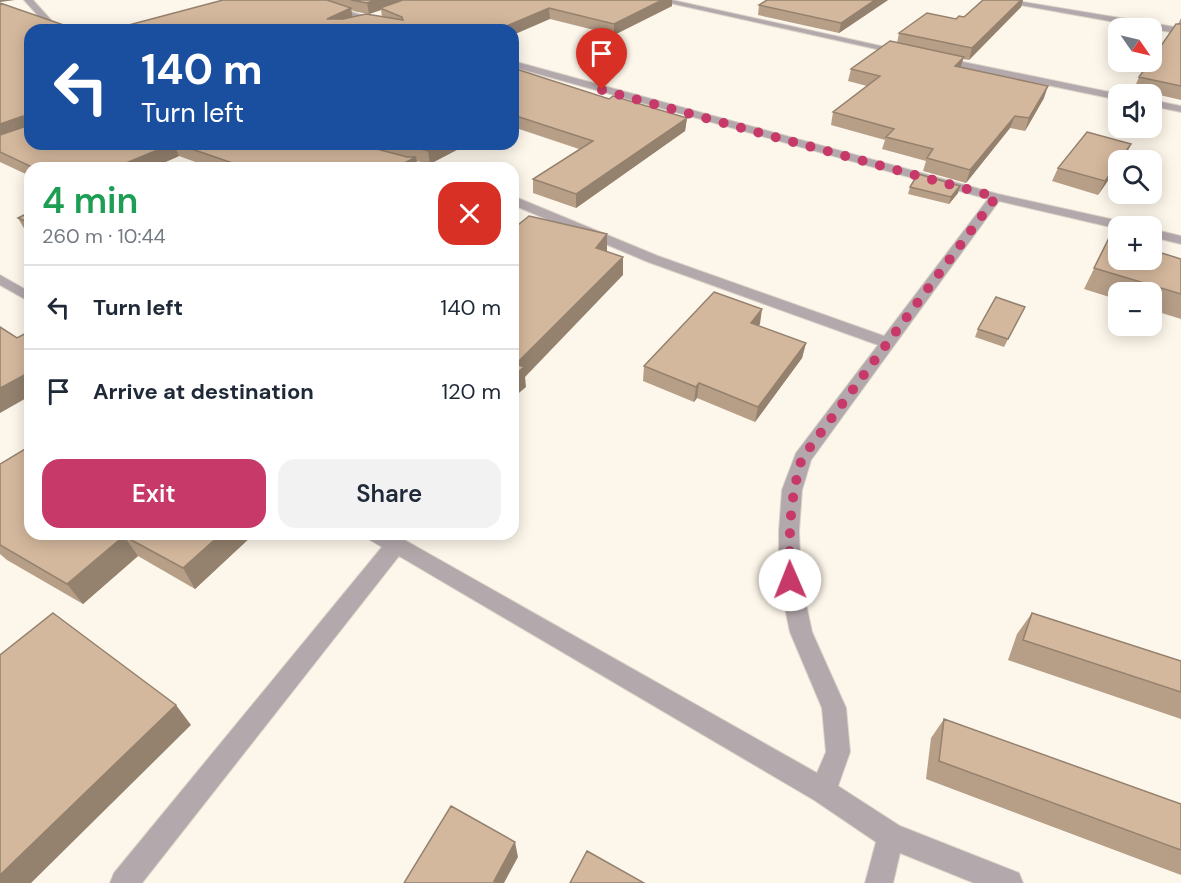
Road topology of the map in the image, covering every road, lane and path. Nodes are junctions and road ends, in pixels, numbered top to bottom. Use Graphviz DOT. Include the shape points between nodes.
graph roads {
  1 [pos="28,0"];
  2 [pos="310,0"];
  3 [pos="660,0"];
  4 [pos="996,0"];
  5 [pos="385,13"];
  6 [pos="366,20"];
  7 [pos="356,23"];
  8 [pos="50,24"];
  9 [pos="379,24"];
  10 [pos="1181,31"];
  11 [pos="909,53"];
  12 [pos="932,58"];
  13 [pos="519,66"];
  14 [pos="1108,95"];
  15 [pos="1162,105"];
  16 [pos="1181,109"];
  17 [pos="376,155"];
  18 [pos="402,162"];
  19 [pos="996,197"];
  20 [pos="519,203"];
  21 [pos="1108,222"];
  22 [pos="1162,235"];
  23 [pos="1181,240"];
  24 [pos="0,279"];
  25 [pos="24,294"];
  26 [pos="885,342"];
  27 [pos="386,540"];
  28 [pos="823,791"];
  29 [pos="891,836"];
  30 [pos="124,883"];
  31 [pos="879,883"];
  32 [pos="1009,883"];
  1 -- 8 [label="street"];
  2 -- 6 [label="street"];
  3 -- 11 [label="street"];
  4 -- 10 [label="street"];
  5 -- 6 [label="street"];
  6 -- 7 [label="street"];
  6 -- 9 [label="street"];
  12 -- 14 [label="street"];
  13 -- 19 [label="street"];
  15 -- 16 [label="street"];
  17 -- 18 [label="street"];
  19 -- 21 [label="street"];
  19 -- 26 [label="street"];
  20 -- 26 [label="street" via="653,259"];
  22 -- 23 [label="street"];
  24 -- 25 [label="street"];
  26 -- 28 [label="street" via="802,458 792,490 790,580 801,632 834,708 838,752"];
  27 -- 28 [label="street"];
  27 -- 30 [label="street"];
  28 -- 29 [label="street"];
  29 -- 31 [label="street"];
  29 -- 32 [label="street"];
}
